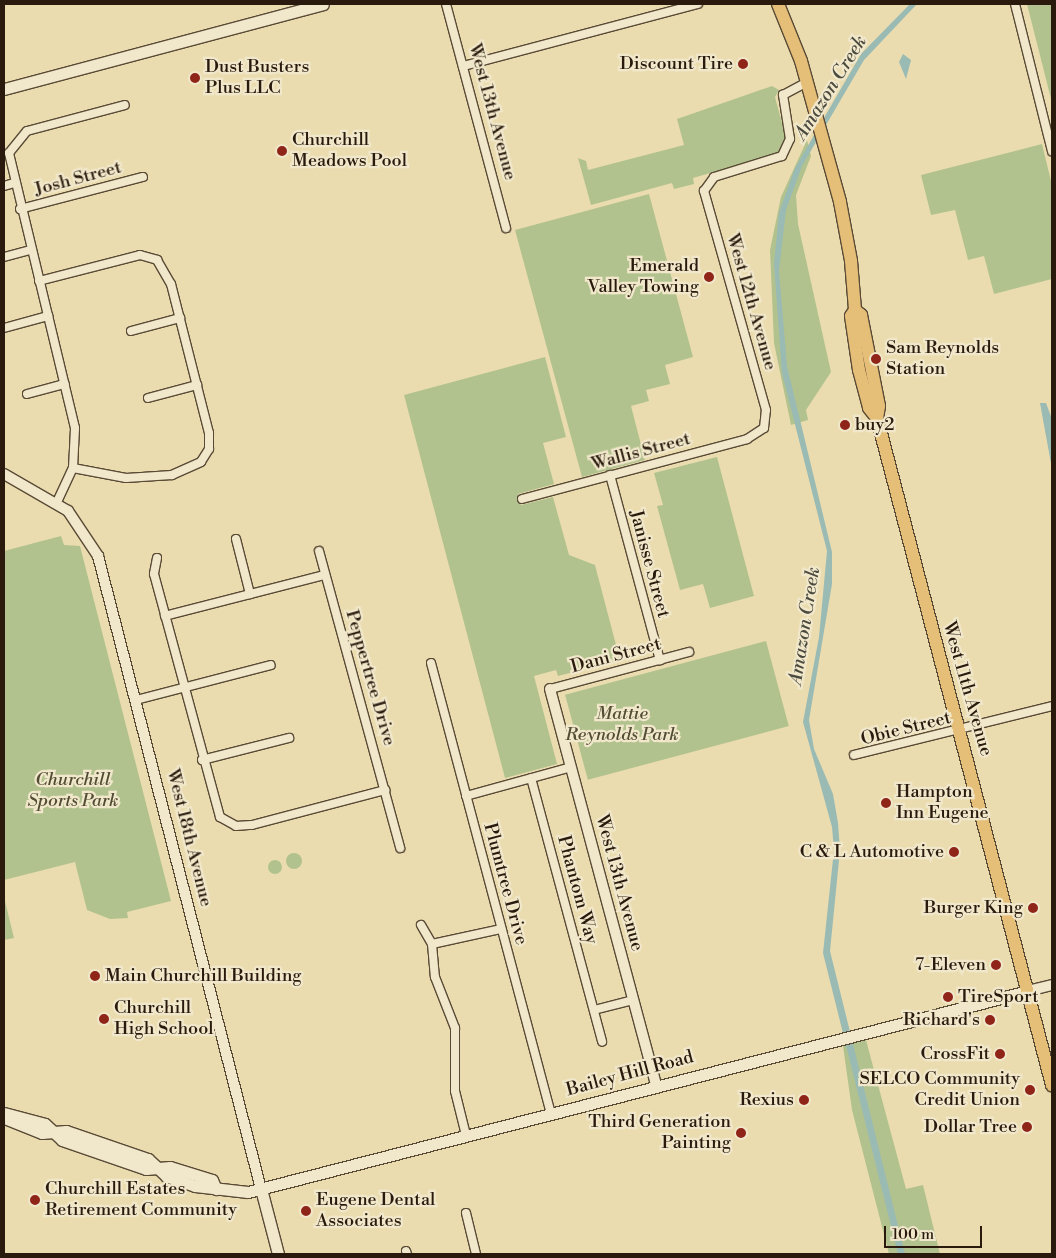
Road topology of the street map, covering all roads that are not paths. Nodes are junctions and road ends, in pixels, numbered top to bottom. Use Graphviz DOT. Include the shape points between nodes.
graph roads {
  1 [pos="324,4"];
  2 [pos="446,4"];
  3 [pos="698,4"];
  4 [pos="778,4"];
  5 [pos="1015,4"];
  6 [pos="304,6"];
  7 [pos="463,66"];
  8 [pos="807,82"];
  9 [pos="4,89"];
  10 [pos="125,105"];
  11 [pos="1052,151"];
  12 [pos="143,177"];
  13 [pos="14,183"];
  14 [pos="4,186"];
  15 [pos="20,209"];
  16 [pos="506,228"];
  17 [pos="31,250"];
  18 [pos="4,257"];
  19 [pos="39,281"];
  20 [pos="48,316"];
  21 [pos="180,318"];
  22 [pos="4,328"];
  23 [pos="131,331"];
  24 [pos="65,384"];
  25 [pos="197,385"];
  26 [pos="27,394"];
  27 [pos="148,398"];
  28 [pos="764,428"];
  29 [pos="74,468"];
  30 [pos="4,474"];
  31 [pos="610,475"];
  32 [pos="522,499"];
  33 [pos="57,502"];
  34 [pos="236,539"];
  35 [pos="319,550"];
  36 [pos="158,558"];
  37 [pos="325,574"];
  38 [pos="250,594"];
  39 [pos="165,616"];
  40 [pos="689,652"];
  41 [pos="660,660"];
  42 [pos="431,663"];
  43 [pos="271,665"];
  44 [pos="183,688"];
  45 [pos="550,689"];
  46 [pos="136,700"];
  47 [pos="1052,706"];
  48 [pos="960,731"];
  49 [pos="289,738"];
  50 [pos="854,755"];
  51 [pos="202,760"];
  52 [pos="571,767"];
  53 [pos="531,778"];
  54 [pos="385,790"];
  55 [pos="466,796"];
  56 [pos="400,848"];
  57 [pos="421,926"];
  58 [pos="502,929"];
  59 [pos="432,944"];
  60 [pos="1052,985"];
  61 [pos="1028,991"];
  62 [pos="633,1000"];
  63 [pos="594,1010"];
  64 [pos="602,1042"];
  65 [pos="656,1085"];
  66 [pos="1052,1085"];
  67 [pos="4,1113"];
  68 [pos="552,1113"];
  69 [pos="4,1118"];
  70 [pos="56,1133"];
  71 [pos="466,1135"];
  72 [pos="261,1189"];
  73 [pos="466,1213"];
  74 [pos="278,1254"];
  75 [pos="476,1254"];
  1 -- 6 [label="main road"];
  2 -- 7 [label="street, West 13th Avenue"];
  3 -- 7 [label="street"];
  4 -- 8 [label="main road, West 11th Avenue"];
  5 -- 11 [label="street"];
  6 -- 9 [label="main road"];
  7 -- 16 [label="street, West 13th Avenue"];
  8 -- 28 [label="street, West 12th Avenue" via="783,95 790,139 782,156 714,177 706,185 706,198 766,410"];
  8 -- 48 [label="main road, West 11th Avenue" via="847,233 855,310 851,316 858,364 869,408 877,418"];
  10 -- 13 [label="street, Josh Street" via="22,134 9,153"];
  12 -- 15 [label="street, Josh Street"];
  13 -- 14 [label="street, Josh Street"];
  13 -- 15 [label="street, Josh Street"];
  15 -- 17 [label="street, Josh Street"];
  17 -- 18 [label="street"];
  17 -- 19 [label="street, Josh Street"];
  19 -- 20 [label="street, Josh Street"];
  19 -- 21 [label="street" via="147,256 166,271"];
  20 -- 22 [label="street"];
  20 -- 24 [label="street, Josh Street"];
  21 -- 23 [label="street"];
  21 -- 25 [label="street"];
  24 -- 26 [label="street"];
  24 -- 29 [label="street, Josh Street" via="76,428"];
  25 -- 27 [label="street"];
  25 -- 29 [label="street" via="210,444 194,467 144,478"];
  28 -- 31 [label="street, Wallis Street" via="754,437"];
  29 -- 33 [label="street, Josh Street"];
  30 -- 33 [label="street, West 18th Avenue"];
  31 -- 32 [label="street, Wallis Street"];
  31 -- 41 [label="street, Janisse Street"];
  33 -- 46 [label="street, West 18th Avenue" via="85,530 98,556"];
  34 -- 38 [label="street"];
  35 -- 37 [label="street, Peppertree Drive"];
  36 -- 39 [label="street" via="154,574"];
  37 -- 38 [label="street"];
  37 -- 54 [label="street, Peppertree Drive"];
  38 -- 39 [label="street"];
  39 -- 44 [label="street"];
  40 -- 41 [label="street, Dani Street"];
  41 -- 45 [label="street, Dani Street"];
  42 -- 55 [label="street, Plumtree Drive"];
  43 -- 44 [label="street"];
  44 -- 46 [label="street"];
  44 -- 51 [label="street"];
  45 -- 52 [label="street, West 13th Avenue"];
  46 -- 72 [label="street, West 18th Avenue"];
  47 -- 48 [label="street, Obie Street"];
  48 -- 50 [label="street, Obie Street"];
  48 -- 61 [label="main road, West 11th Avenue"];
  49 -- 51 [label="street"];
  51 -- 54 [label="street" via="216,812 236,826"];
  52 -- 53 [label="street"];
  52 -- 62 [label="street, West 13th Avenue"];
  53 -- 55 [label="street"];
  53 -- 63 [label="street, Phantom Way"];
  54 -- 56 [label="street, Peppertree Drive"];
  55 -- 58 [label="street, Plumtree Drive"];
  57 -- 59 [label="street"];
  58 -- 59 [label="street"];
  58 -- 68 [label="street, Plumtree Drive"];
  59 -- 71 [label="street" via="435,977 455,1028 455,1091"];
  60 -- 61 [label="street, Bailey Hill Road"];
  61 -- 65 [label="main road, Bailey Hill Road"];
  61 -- 66 [label="main road, West 11th Avenue"];
  62 -- 63 [label="street"];
  62 -- 65 [label="street, West 13th Avenue"];
  63 -- 64 [label="street, Phantom Way"];
  65 -- 68 [label="main road, Bailey Hill Road"];
  67 -- 70 [label="main road, Bailey Hill Road" via="45,1124"];
  68 -- 71 [label="main road, Bailey Hill Road"];
  69 -- 70 [label="main road, Bailey Hill Road" via="42,1133"];
  70 -- 72 [label="main road, Bailey Hill Road" via="66,1131 148,1160 157,1168 170,1167 212,1180 216,1189 236,1193"];
  71 -- 72 [label="main road, Bailey Hill Road"];
  72 -- 74 [label="main road, West 18th Avenue"];
  73 -- 75 [label="street"];
}
